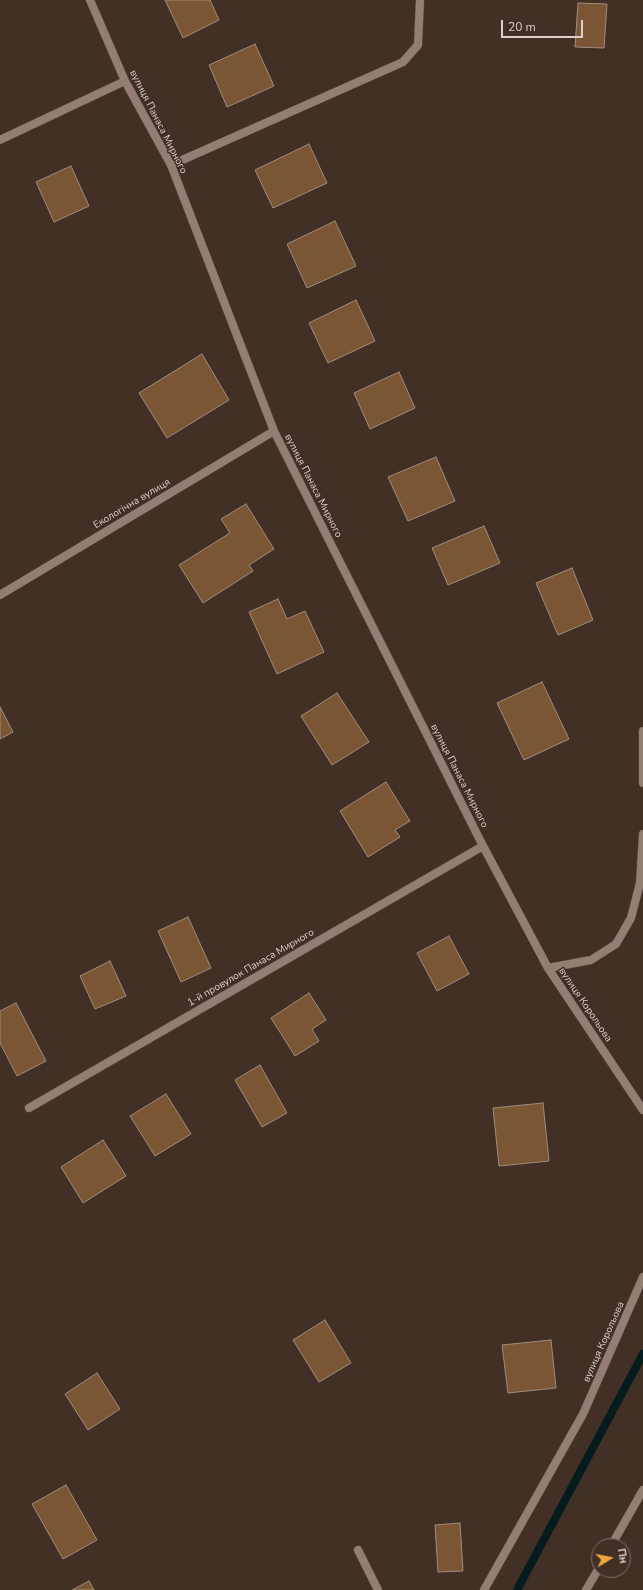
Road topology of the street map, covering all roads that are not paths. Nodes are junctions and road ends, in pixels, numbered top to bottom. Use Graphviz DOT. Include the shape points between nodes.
graph roads {
  1 [pos="90,0"];
  2 [pos="420,0"];
  3 [pos="125,81"];
  4 [pos="0,140"];
  5 [pos="171,165"];
  6 [pos="274,431"];
  7 [pos="0,595"];
  8 [pos="643,731"];
  9 [pos="643,782"];
  10 [pos="643,834"];
  11 [pos="483,846"];
  12 [pos="548,968"];
  13 [pos="29,1108"];
  14 [pos="643,1110"];
  15 [pos="643,1277"];
  16 [pos="643,1490"];
  17 [pos="616,1538"];
  18 [pos="358,1550"];
  19 [pos="593,1578"];
  20 [pos="378,1590"];
  21 [pos="484,1590"];
  22 [pos="586,1590"];
  1 -- 3 [label="street, вулиця Панаса Мирного"];
  2 -- 5 [label="street" via="418,45 403,62"];
  3 -- 4 [label="street"];
  3 -- 5 [label="street, вулиця Панаса Мирного"];
  5 -- 6 [label="street, вулиця Панаса Мирного"];
  6 -- 7 [label="street, Екологічна вулиця"];
  6 -- 11 [label="street, вулиця Панаса Мирного"];
  8 -- 9 [label="street"];
  10 -- 12 [label="street, вулиця Корольова" via="640,883 632,918 616,944 591,960"];
  11 -- 12 [label="street, вулиця Панаса Мирного"];
  11 -- 13 [label="street, 1-й провулок Панаса Мирного"];
  12 -- 14 [label="street, вулиця Корольова"];
  15 -- 21 [label="street, вулиця Корольова" via="583,1414"];
  16 -- 17 [label="street"];
  18 -- 20 [label="street"];
  19 -- 22 [label="street"];
}
